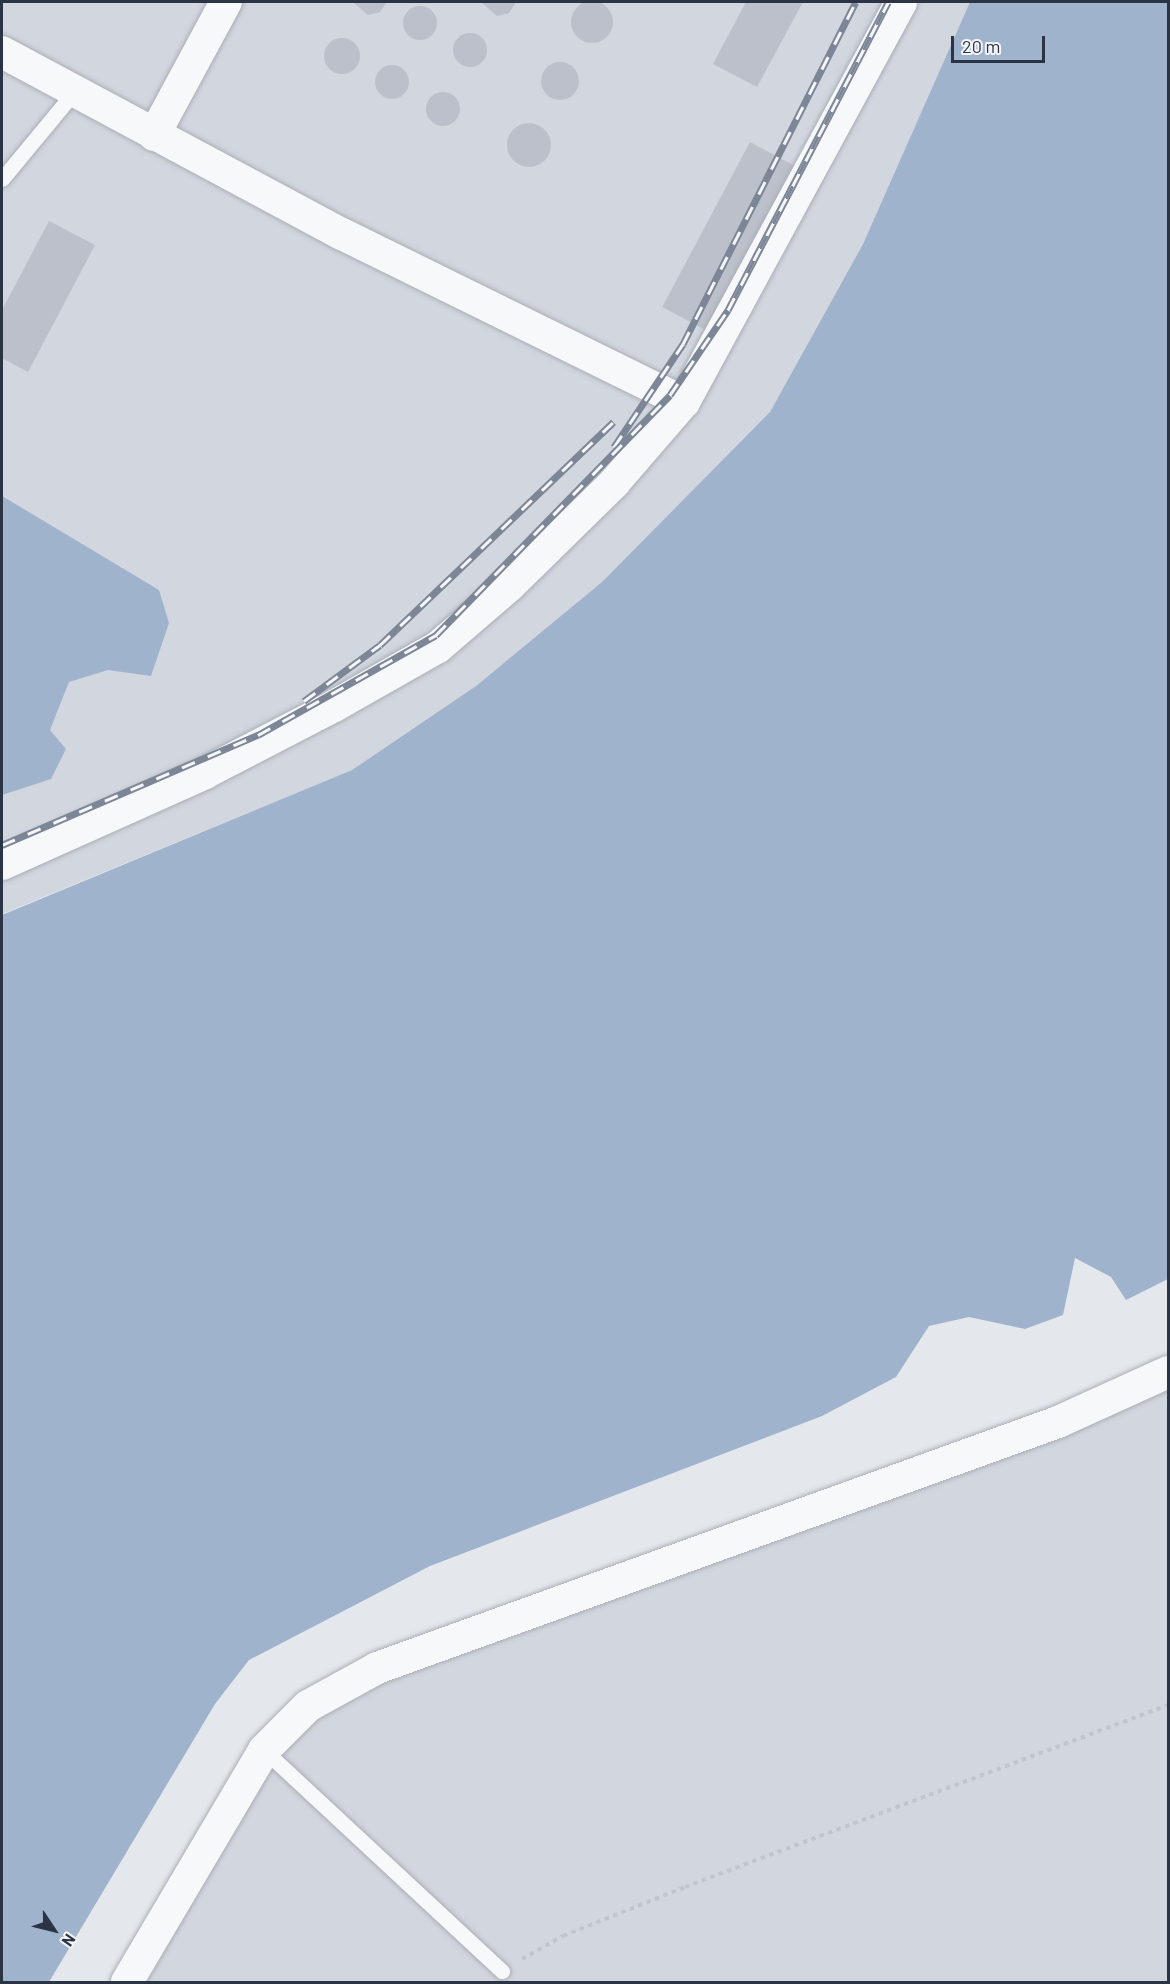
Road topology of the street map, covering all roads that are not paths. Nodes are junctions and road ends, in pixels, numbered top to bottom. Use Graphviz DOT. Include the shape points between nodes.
graph roads {
  1 [pos="226,2"];
  2 [pos="901,2"];
  3 [pos="2,52"];
  4 [pos="74,92"];
  5 [pos="154,135"];
  6 [pos="2,179"];
  7 [pos="684,402"];
  8 [pos="2,864"];
  9 [pos="1168,1372"];
  10 [pos="264,1750"];
  11 [pos="502,1971"];
  12 [pos="127,1983"];
  1 -- 5 [label="street"];
  2 -- 7 [label="street"];
  3 -- 4 [label="street"];
  4 -- 5 [label="street"];
  4 -- 6 [label="lane"];
  5 -- 7 [label="street"];
  7 -- 8 [label="street" via="614,483 438,647 205,773"];
  9 -- 10 [label="street" via="1058,1422 377,1668 308,1706"];
  10 -- 11 [label="lane"];
  10 -- 12 [label="street"];
}
